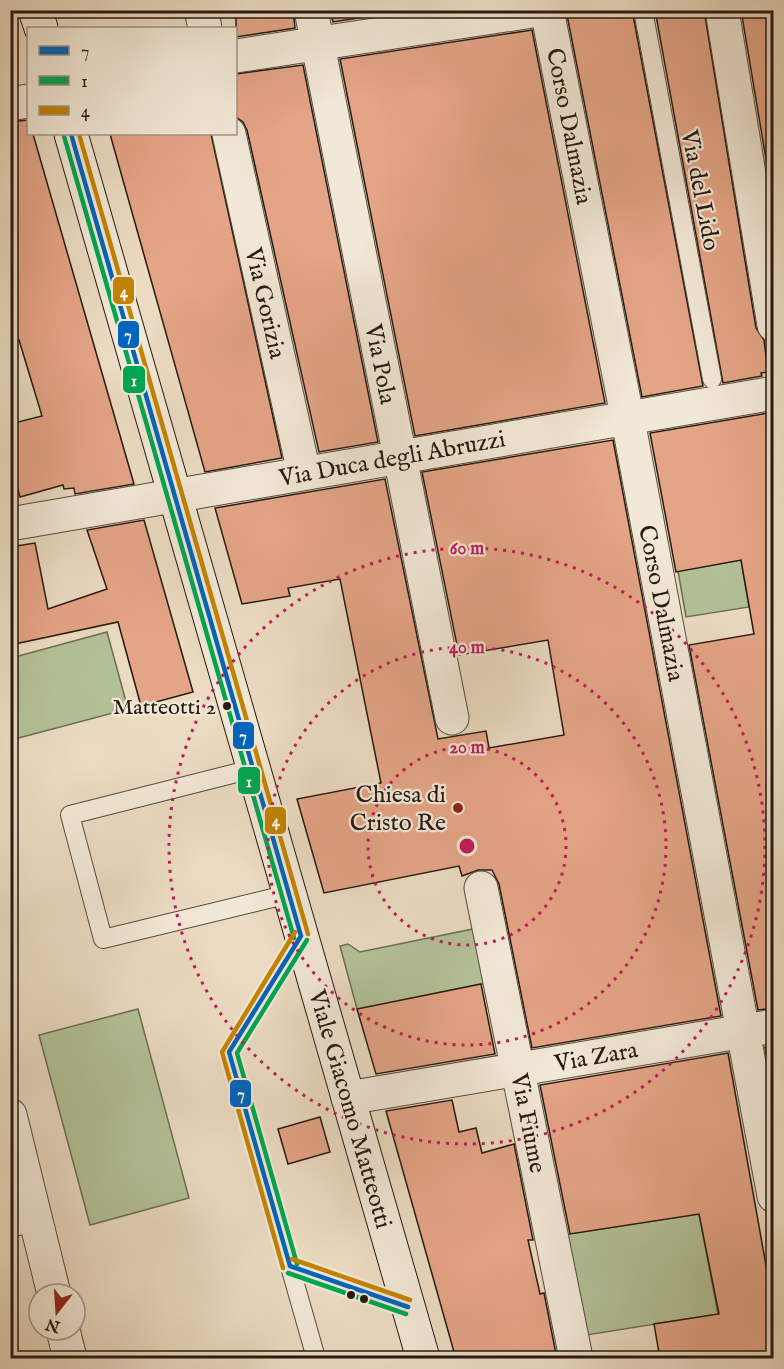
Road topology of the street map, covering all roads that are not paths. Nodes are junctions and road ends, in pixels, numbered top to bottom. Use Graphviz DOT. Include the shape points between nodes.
graph roads {
  1 [pos="35,10"];
  2 [pos="201,10"];
  3 [pos="311,10"];
  4 [pos="539,10"];
  5 [pos="547,10"];
  6 [pos="644,10"];
  7 [pos="722,10"];
  8 [pos="41,27"];
  9 [pos="205,27"];
  10 [pos="317,44"];
  11 [pos="237,56"];
  12 [pos="27,101"];
  13 [pos="10,104"];
  14 [pos="71,135"];
  15 [pos="229,135"];
  16 [pos="774,325"];
  17 [pos="712,379"];
  18 [pos="774,393"];
  19 [pos="628,417"];
  20 [pos="400,457"];
  21 [pos="304,473"];
  22 [pos="174,496"];
  23 [pos="10,524"];
  24 [pos="452,718"];
  25 [pos="252,769"];
  26 [pos="481,888"];
  27 [pos="289,894"];
  28 [pos="301,936"];
  29 [pos="758,1029"];
  30 [pos="518,1069"];
  31 [pos="348,1098"];
  32 [pos="10,1115"];
  33 [pos="774,1196"];
  34 [pos="23,1225"];
  35 [pos="290,1266"];
  36 [pos="49,1282"];
  37 [pos="408,1306"];
  38 [pos="66,1342"];
  39 [pos="70,1359"];
  40 [pos="316,1359"];
  41 [pos="423,1359"];
  42 [pos="576,1359"];
  1 -- 8 [label="street"];
  2 -- 9 [label="street"];
  3 -- 10 [label="street, Via Pola"];
  4 -- 10 [label="street"];
  5 -- 19 [label="street, Corso Dalmazia"];
  6 -- 17 [label="lane, Via del Lido"];
  7 -- 16 [label="street"];
  10 -- 11 [label="street"];
  10 -- 20 [label="street, Via Pola"];
  12 -- 13 [label="street"];
  14 -- 22 [label="street, Viale Giacomo Matteotti"];
  15 -- 21 [label="street, Via Gorizia"];
  18 -- 19 [label="street, Via Duca degli Abruzzi"];
  19 -- 20 [label="street, Via Duca degli Abruzzi"];
  19 -- 29 [label="street, Corso Dalmazia"];
  20 -- 21 [label="street, Via Duca degli Abruzzi"];
  20 -- 24 [label="street, Via Pola"];
  21 -- 22 [label="street, Via Duca degli Abruzzi"];
  22 -- 23 [label="street, Via Duca degli Abruzzi"];
  22 -- 25 [label="street, Viale Giacomo Matteotti"];
  25 -- 27 [label="street, Viale Giacomo Matteotti"];
  25 -- 27 [label="lane" via="70,814 104,939"];
  26 -- 30 [label="street, Via Fiume"];
  27 -- 28 [label="street, Viale Giacomo Matteotti"];
  28 -- 31 [label="street, Viale Giacomo Matteotti"];
  28 -- 35 [label="lane" via="229,1052"];
  29 -- 30 [label="street, Via Zara"];
  29 -- 33 [label="street, Corso Dalmazia"];
  30 -- 31 [label="street, Via Zara"];
  30 -- 42 [label="street, Via Fiume"];
  31 -- 37 [label="street, Viale Giacomo Matteotti"];
  32 -- 34 [label="street"];
  34 -- 36 [label="street"];
  35 -- 37 [label="lane"];
  35 -- 40 [label="lane"];
  37 -- 41 [label="street, Viale Giacomo Matteotti"];
  38 -- 39 [label="street"];
}
